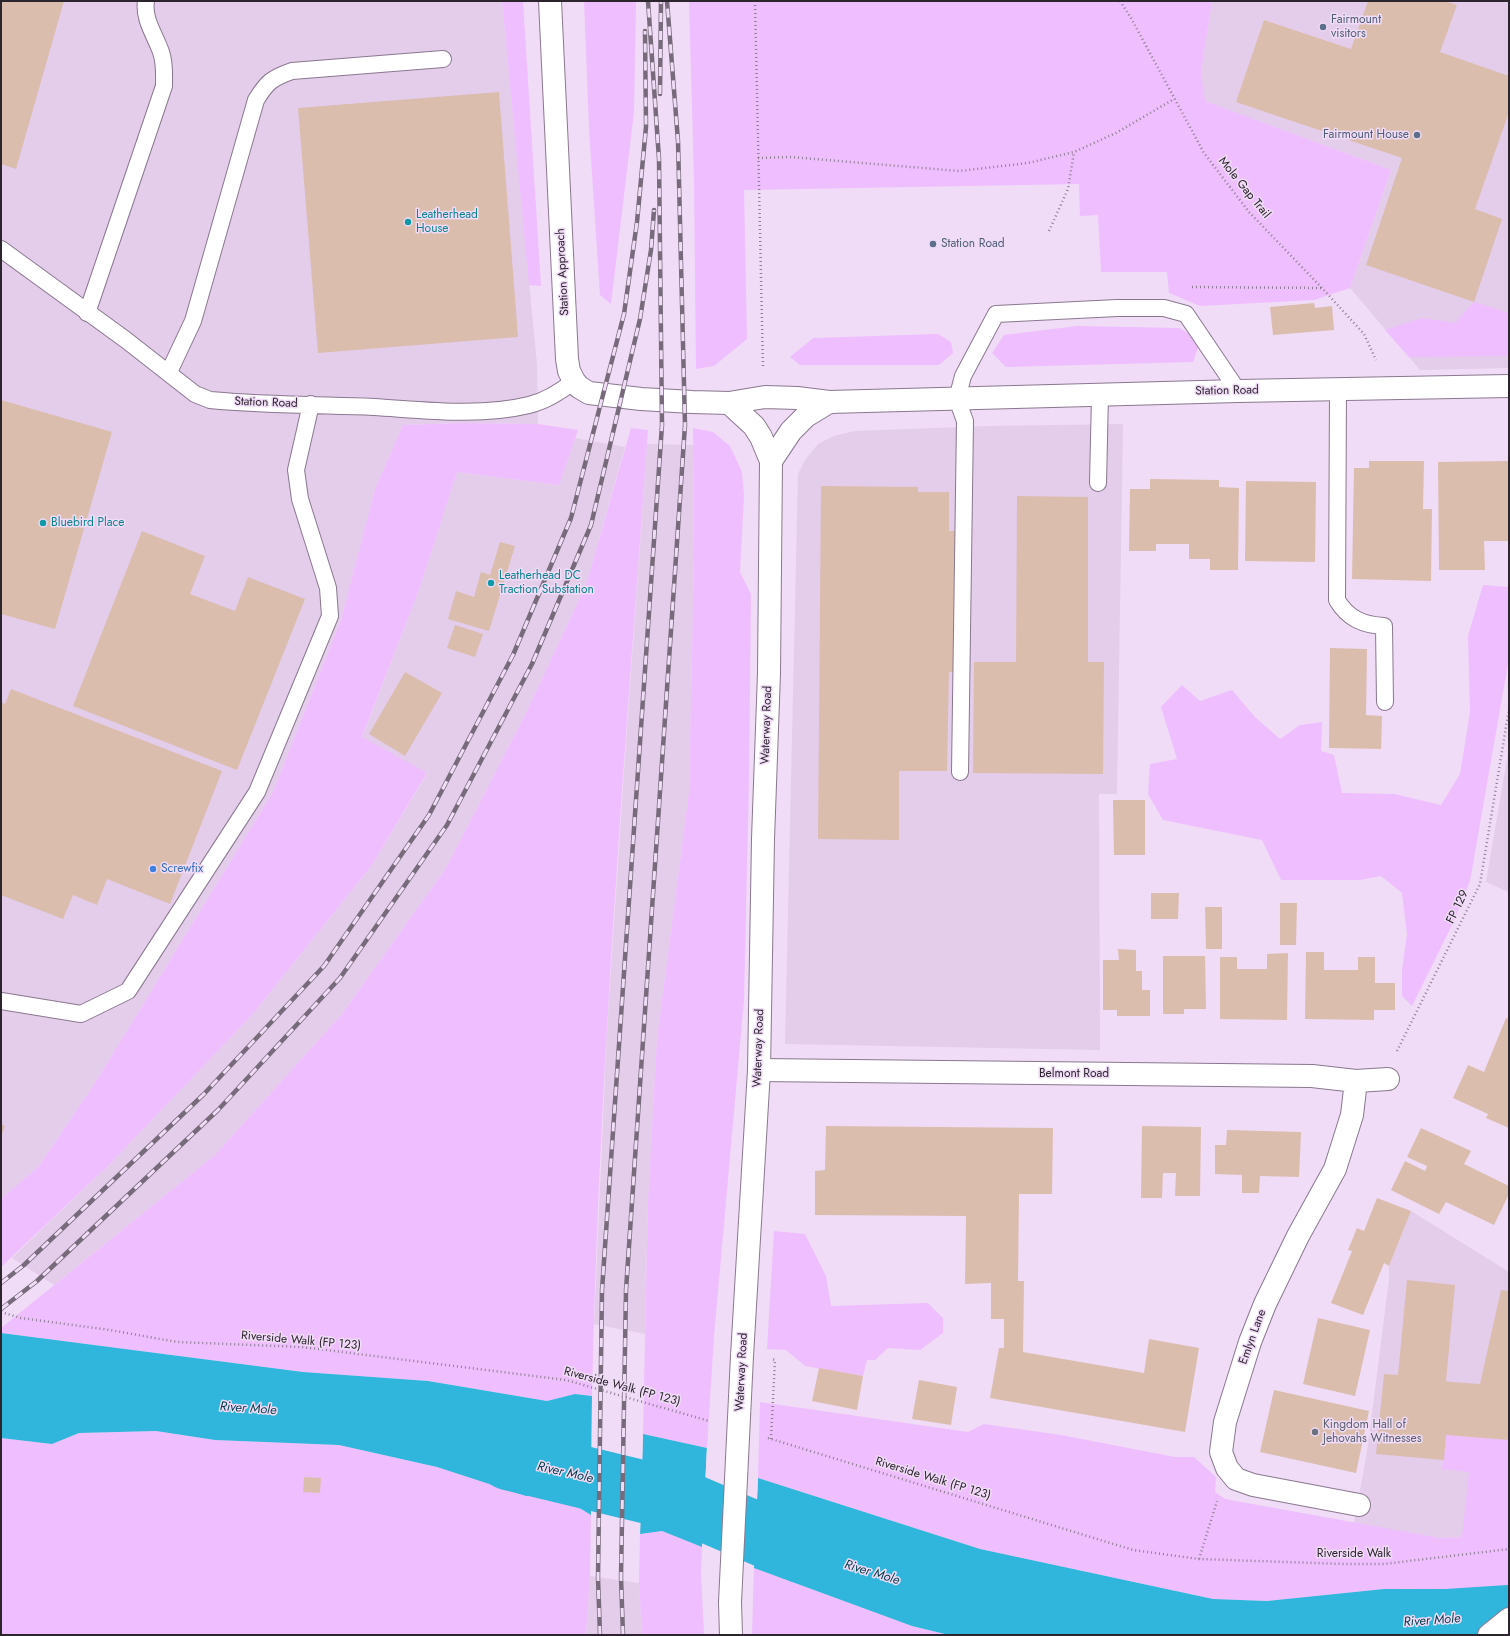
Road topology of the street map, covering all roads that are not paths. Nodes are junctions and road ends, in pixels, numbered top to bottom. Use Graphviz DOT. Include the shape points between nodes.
graph roads {
  1 [pos="146,1"];
  2 [pos="550,1"];
  3 [pos="443,59"];
  4 [pos="1,249"];
  5 [pos="87,313"];
  6 [pos="169,372"];
  7 [pos="574,381"];
  8 [pos="1509,386"];
  9 [pos="1338,389"];
  10 [pos="1238,391"];
  11 [pos="1100,395"];
  12 [pos="956,399"];
  13 [pos="829,402"];
  14 [pos="729,403"];
  15 [pos="311,404"];
  16 [pos="771,461"];
  17 [pos="1098,483"];
  18 [pos="1385,702"];
  19 [pos="960,772"];
  20 [pos="1,1001"];
  21 [pos="759,1070"];
  22 [pos="1388,1079"];
  23 [pos="1356,1081"];
  24 [pos="1359,1505"];
  25 [pos="1509,1619"];
  26 [pos="731,1635"];
  27 [pos="1489,1635"];
  1 -- 5 [label="lane" via="147,21 161,52 165,70 164,86"];
  2 -- 7 [label="main road, Station Approach" via="567,359"];
  3 -- 6 [label="lane" via="292,71 275,77 264,86 256,100 193,321"];
  4 -- 5 [label="lane, Station Road"];
  5 -- 6 [label="lane, Station Road"];
  6 -- 15 [label="lane, Station Road" via="195,394 210,400"];
  7 -- 14 [label="main road" via="589,393 641,399"];
  7 -- 15 [label="lane, Station Road" via="545,400 510,409 461,411"];
  8 -- 9 [label="main road, Station Road"];
  9 -- 10 [label="main road, Station Road"];
  9 -- 18 [label="lane" via="1337,600 1344,611 1368,625 1384,626"];
  10 -- 11 [label="main road, Station Road"];
  10 -- 12 [label="lane" via="1186,314 1164,308 1117,308 996,314 963,376"];
  11 -- 12 [label="main road, Station Road"];
  11 -- 17 [label="lane"];
  12 -- 13 [label="main road, Station Road"];
  12 -- 19 [label="lane" via="965,421"];
  13 -- 14 [label="main road, Station Road" via="765,397"];
  13 -- 16 [label="main road" via="806,416 791,431"];
  14 -- 16 [label="main road, Waterway Road" via="754,426"];
  15 -- 20 [label="lane" via="296,470 300,499 328,588 330,616 257,792 128,991 81,1014"];
  16 -- 21 [label="main road, Waterway Road" via="769,672"];
  21 -- 23 [label="main road, Belmont Road" via="1312,1076"];
  21 -- 26 [label="main road, Waterway Road, bridge" via="742,1356 730,1602"];
  22 -- 23 [label="main road, Belmont Road"];
  23 -- 24 [label="main road, Emlyn Lane" via="1352,1115 1335,1169 1292,1249 1250,1342 1225,1422 1221,1452 1227,1468 1236,1479 1253,1485"];
  25 -- 27 [label="main road"];
}
